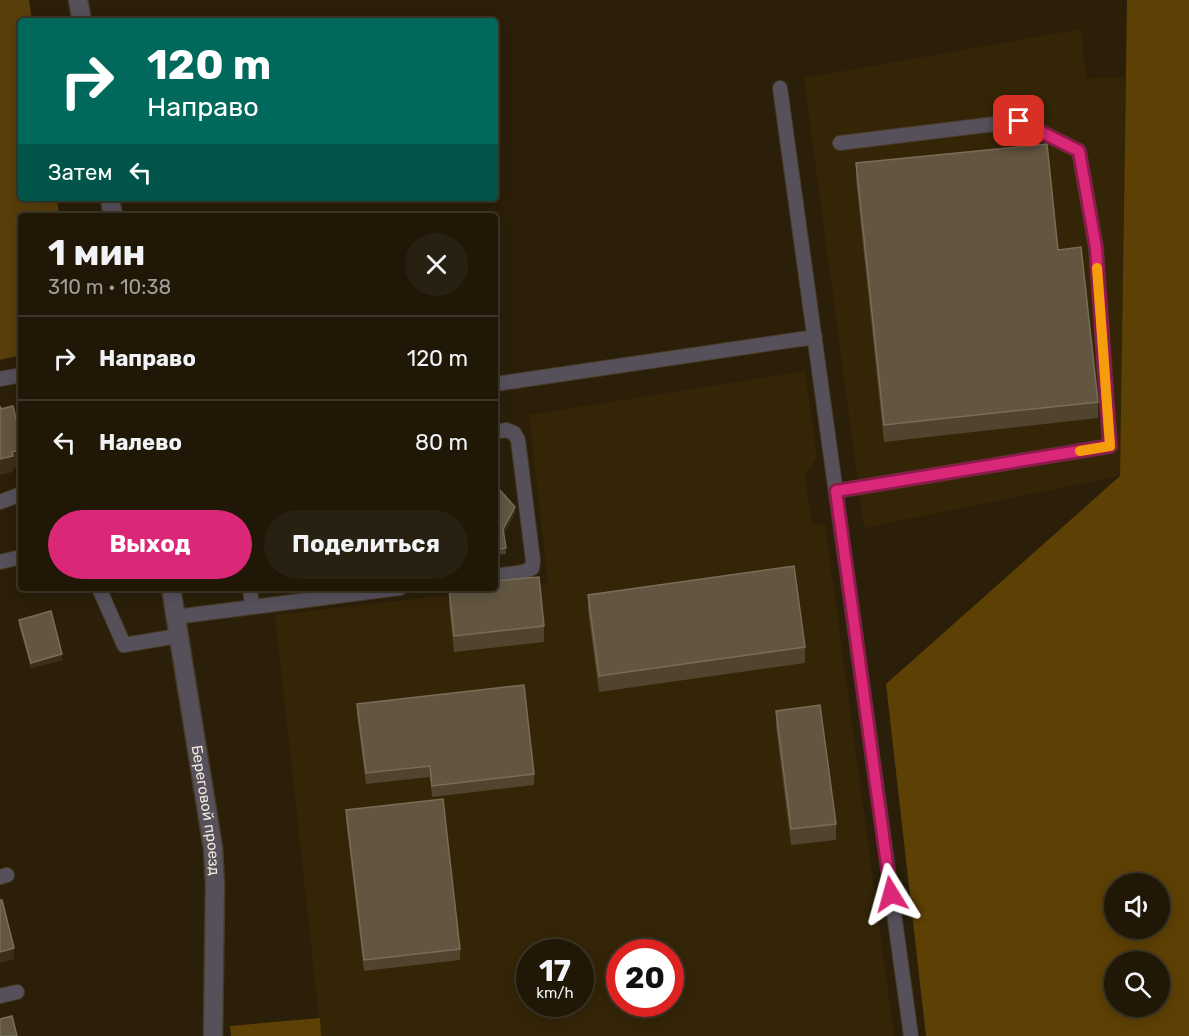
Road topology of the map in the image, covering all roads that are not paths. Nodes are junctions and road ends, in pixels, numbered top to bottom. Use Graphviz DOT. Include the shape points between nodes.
graph roads {
  1 [pos="78,0"];
  2 [pos="81,18"];
  3 [pos="780,88"];
  4 [pos="840,143"];
  5 [pos="815,337"];
  6 [pos="18,376"];
  7 [pos="0,379"];
  8 [pos="498,384"];
  9 [pos="498,431"];
  10 [pos="836,491"];
  11 [pos="18,495"];
  12 [pos="0,502"];
  13 [pos="18,558"];
  14 [pos="0,562"];
  15 [pos="498,576"];
  16 [pos="100,591"];
  17 [pos="172,591"];
  18 [pos="250,591"];
  19 [pos="377,591"];
  20 [pos="252,607"];
  21 [pos="176,617"];
  22 [pos="178,636"];
  23 [pos="16,992"];
  24 [pos="0,996"];
  25 [pos="213,1036"];
  26 [pos="911,1036"];
  1 -- 2 [label="street"];
  3 -- 5 [label="lane"];
  4 -- 10 [label="lane" via="1019,121 1079,151 1096,248 1110,446"];
  5 -- 8 [label="lane"];
  5 -- 10 [label="lane"];
  6 -- 7 [label="lane"];
  9 -- 15 [label="lane" via="514,433 518,440 534,561 532,568 524,572"];
  10 -- 26 [label="lane"];
  11 -- 12 [label="lane"];
  13 -- 14 [label="lane"];
  16 -- 22 [label="lane" via="124,645"];
  17 -- 21 [label="street, Береговой проезд"];
  18 -- 20 [label="lane"];
  19 -- 20 [label="lane"];
  20 -- 21 [label="lane"];
  21 -- 22 [label="street, Береговой проезд"];
  22 -- 25 [label="street, Береговой проезд" via="213,848"];
  23 -- 24 [label="lane"];
}
